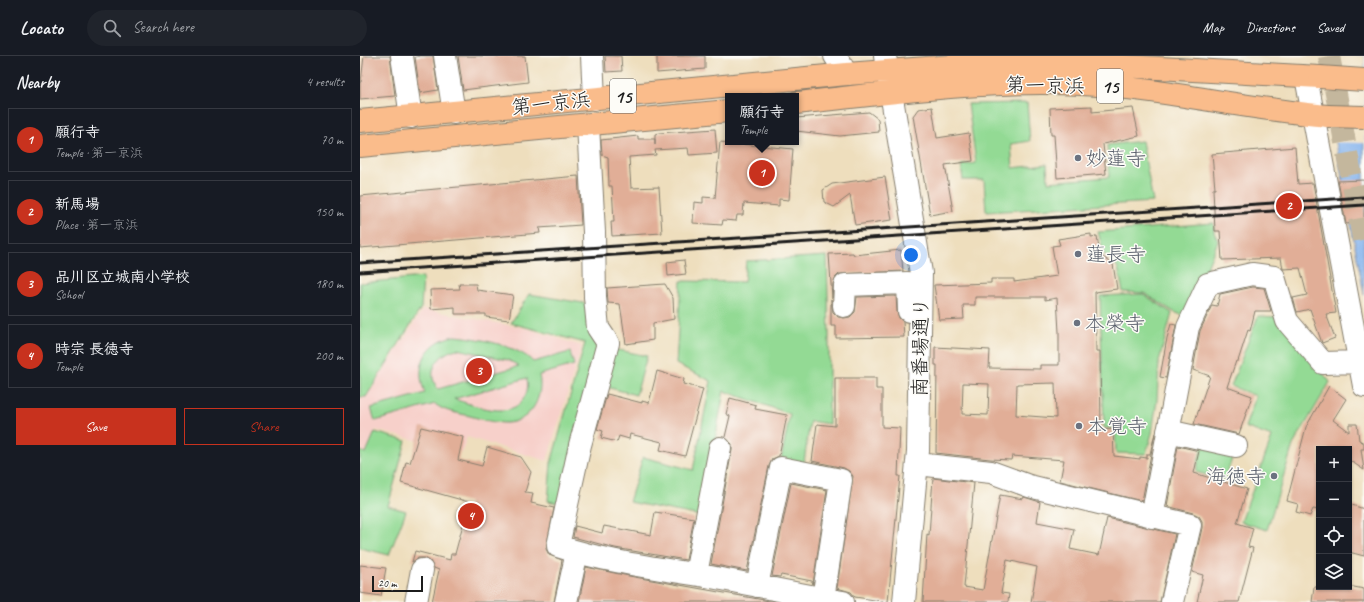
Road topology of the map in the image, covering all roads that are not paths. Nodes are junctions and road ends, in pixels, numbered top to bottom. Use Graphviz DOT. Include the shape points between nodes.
graph roads {
  1 [pos="402,56"];
  2 [pos="445,56"];
  3 [pos="592,56"];
  4 [pos="835,56"];
  5 [pos="1030,59"];
  6 [pos="886,64"];
  7 [pos="847,74"];
  8 [pos="1313,77"];
  9 [pos="1364,80"];
  10 [pos="891,93"];
  11 [pos="594,99"];
  12 [pos="799,103"];
  13 [pos="725,111"];
  14 [pos="454,113"];
  15 [pos="1320,116"];
  16 [pos="412,117"];
  17 [pos="1364,117"];
  18 [pos="360,122"];
  19 [pos="588,125"];
  20 [pos="360,146"];
  21 [pos="844,306"];
  22 [pos="921,315"];
  23 [pos="1360,362"];
  24 [pos="1364,386"];
  25 [pos="1168,430"];
  26 [pos="1236,446"];
  27 [pos="720,448"];
  28 [pos="917,464"];
  29 [pos="1152,517"];
  30 [pos="578,552"];
  31 [pos="422,570"];
  32 [pos="696,574"];
  33 [pos="757,586"];
  34 [pos="784,597"];
  35 [pos="833,600"];
  36 [pos="416,602"];
  37 [pos="566,602"];
  38 [pos="904,602"];
  39 [pos="1172,602"];
  1 -- 16 [label="street"];
  2 -- 14 [label="street"];
  3 -- 11 [label="street"];
  4 -- 7 [label="street"];
  5 -- 6 [label="highway, 第一京浜 / 15" via="980,64"];
  5 -- 8 [label="highway, 第一京浜 / 15"];
  6 -- 7 [label="highway, 第一京浜 / 15"];
  6 -- 10 [label="street, 南番場通り"];
  7 -- 11 [label="highway, 第一京浜 / 15"];
  8 -- 9 [label="highway, 第一京浜 / 15, bridge"];
  8 -- 15 [label="street"];
  10 -- 12 [label="highway, 第一京浜 / 15"];
  10 -- 15 [label="highway, 第一京浜 / 15" via="981,85 1083,84 1168,93"];
  10 -- 22 [label="street, 南番場通り" via="921,273"];
  11 -- 14 [label="highway, 第一京浜 / 15"];
  13 -- 19 [label="highway, 第一京浜 / 15"];
  14 -- 16 [label="highway, 第一京浜 / 15"];
  15 -- 17 [label="highway, 第一京浜 / 15, bridge"];
  15 -- 23 [label="street"];
  16 -- 18 [label="highway, 第一京浜 / 15"];
  19 -- 20 [label="highway, 第一京浜 / 15"];
  19 -- 30 [label="street" via="595,297 598,328 608,343 580,445 558,546"];
  21 -- 22 [label="street" via="845,285 908,283 909,316"];
  22 -- 28 [label="street, 南番場通り"];
  23 -- 24 [label="street"];
  23 -- 25 [label="street" via="1323,363 1287,321 1274,278 1252,274 1208,284 1188,327"];
  25 -- 26 [label="street"];
  25 -- 29 [label="street"];
  27 -- 32 [label="street"];
  28 -- 29 [label="street" via="991,472 1029,486"];
  28 -- 38 [label="street, 南番場通り"];
  29 -- 39 [label="street" via="1190,525"];
  30 -- 32 [label="street"];
  30 -- 37 [label="street"];
  31 -- 36 [label="street"];
  32 -- 33 [label="street"];
  33 -- 34 [label="street"];
  33 -- 35 [label="street" via="781,468 842,480"];
  34 -- 35 [label="street"];
}
